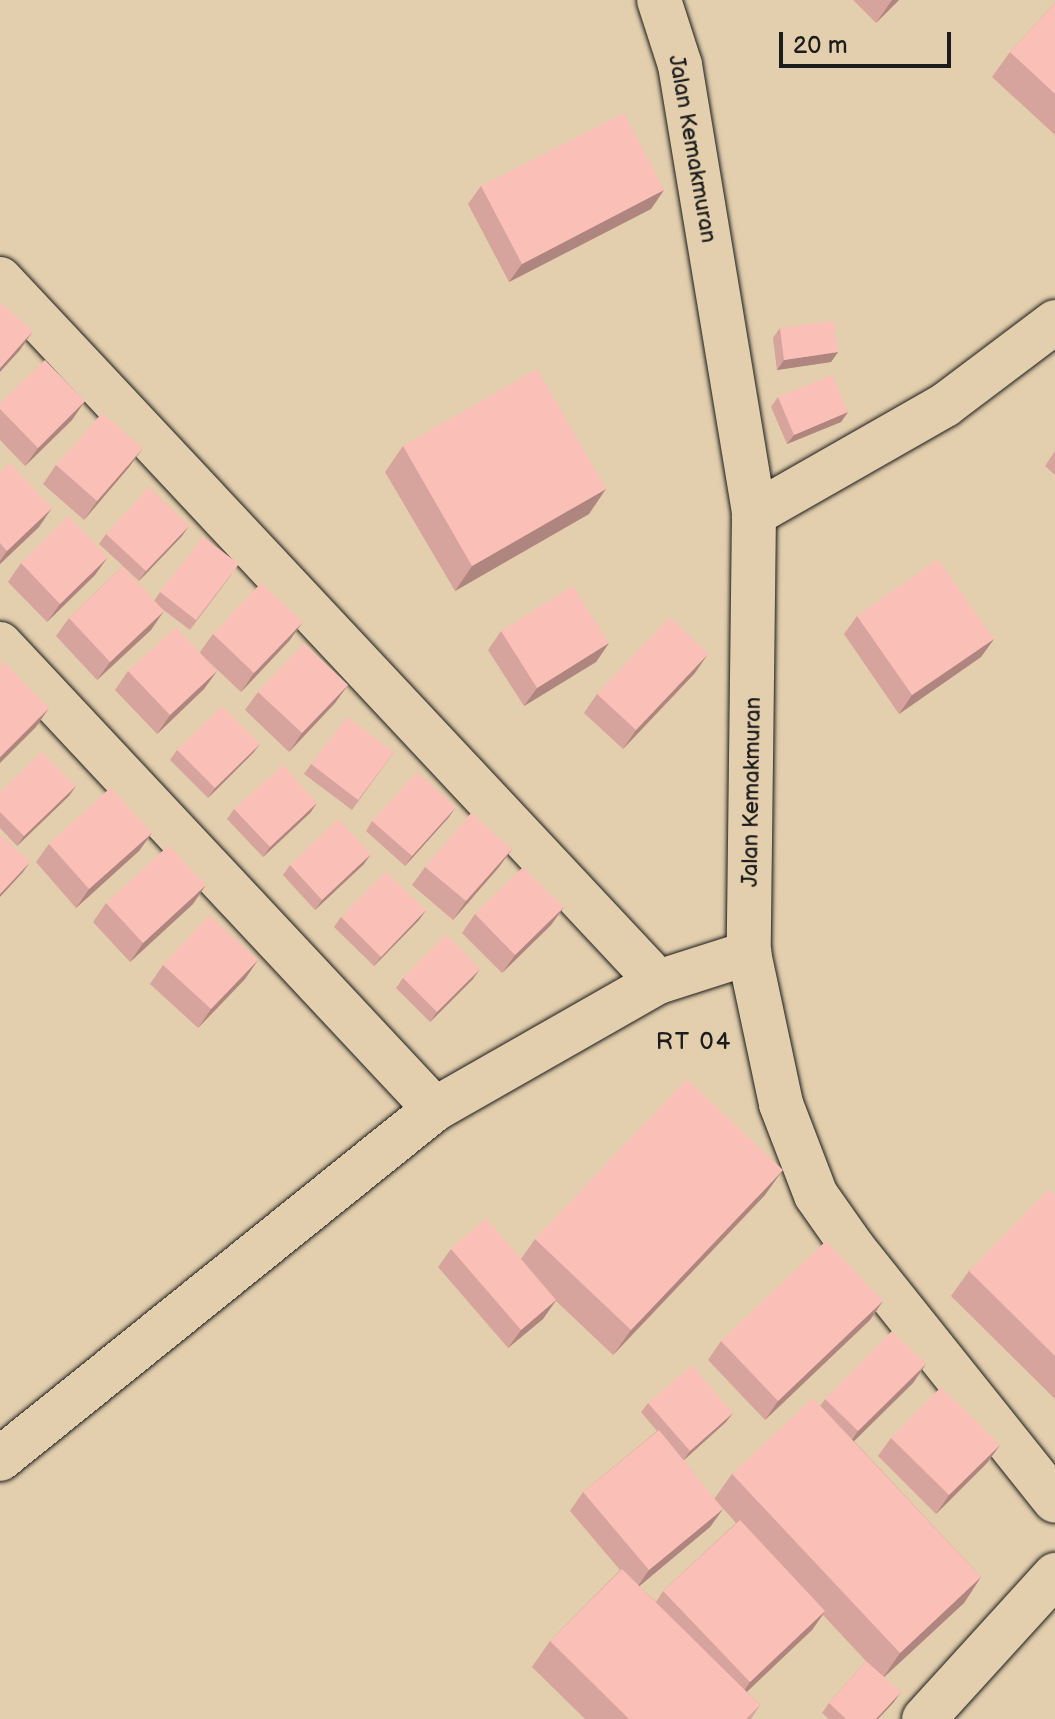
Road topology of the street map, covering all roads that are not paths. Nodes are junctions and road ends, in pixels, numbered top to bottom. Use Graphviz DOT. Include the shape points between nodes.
graph roads {
  1 [pos="659,0"];
  2 [pos="0,279"];
  3 [pos="1055,322"];
  4 [pos="754,514"];
  5 [pos="0,644"];
  6 [pos="749,953"];
  7 [pos="658,982"];
  8 [pos="435,1109"];
  9 [pos="0,1459"];
  10 [pos="1055,1501"];
  11 [pos="1055,1575"];
  12 [pos="924,1719"];
  1 -- 4 [label="street, Jalan Kemakmuran" via="680,65"];
  2 -- 7 [label="street"];
  3 -- 4 [label="street" via="945,405"];
  4 -- 6 [label="street, Jalan Kemakmuran"];
  5 -- 8 [label="street"];
  6 -- 7 [label="street"];
  6 -- 10 [label="street, Jalan Kemakmuran" via="781,1104 816,1195"];
  7 -- 8 [label="street"];
  8 -- 9 [label="street"];
  11 -- 12 [label="street"];
}
